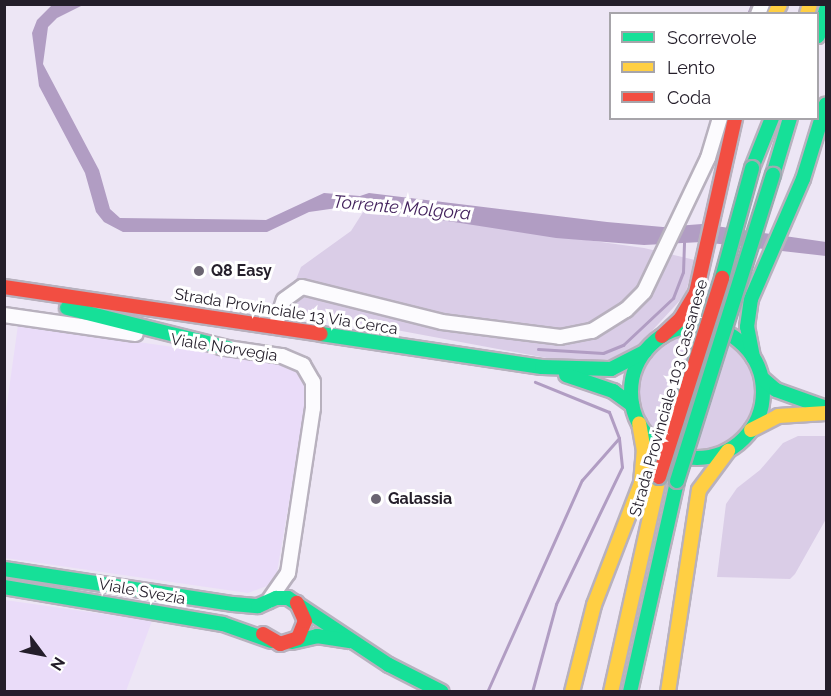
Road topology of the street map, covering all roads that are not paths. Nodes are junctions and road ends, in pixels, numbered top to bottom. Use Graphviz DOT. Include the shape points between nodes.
graph roads {
  1 [pos="826,9"];
  2 [pos="819,33"];
  3 [pos="826,104"];
  4 [pos="719,120"];
  5 [pos="735,120"];
  6 [pos="771,120"];
  7 [pos="789,120"];
  8 [pos="4,287"];
  9 [pos="25,290"];
  10 [pos="4,315"];
  11 [pos="275,327"];
  12 [pos="662,336"];
  13 [pos="228,348"];
  14 [pos="645,352"];
  15 [pos="753,357"];
  16 [pos="542,367"];
  17 [pos="762,378"];
  18 [pos="632,405"];
  19 [pos="826,408"];
  20 [pos="826,413"];
  21 [pos="639,423"];
  22 [pos="751,430"];
  23 [pos="728,451"];
  24 [pos="4,569"];
  25 [pos="4,587"];
  26 [pos="295,601"];
  27 [pos="267,602"];
  28 [pos="271,641"];
  29 [pos="291,642"];
  30 [pos="357,644"];
  31 [pos="389,665"];
  32 [pos="414,692"];
  33 [pos="442,692"];
  34 [pos="572,692"];
  35 [pos="611,692"];
  36 [pos="630,692"];
  37 [pos="668,692"];
  1 -- 2 [label="main road"];
  3 -- 15 [label="main road" via="809,162 747,320"];
  4 -- 11 [label="street" via="708,158 663,254 634,303 600,327 572,337 442,322 302,287 284,300"];
  5 -- 12 [label="main road" via="696,293 681,318"];
  6 -- 35 [label="main road, Strada Provinciale 103 Cassanese, bridge" via="752,168 713,309 659,477"];
  7 -- 36 [label="main road, Strada Provinciale 103 Cassanese, bridge" via="677,481"];
  8 -- 9 [label="main road, Strada Provinciale 13 Via Cerca"];
  9 -- 11 [label="main road, Strada Provinciale 13 Via Cerca"];
  9 -- 13 [label="main road" via="58,306"];
  10 -- 13 [label="street, Viale Norvegia"];
  11 -- 16 [label="main road, Strada Provinciale 13 Via Cerca"];
  12 -- 14 [label="main road, Strada Provinciale 13 Via Cerca"];
  12 -- 15 [label="main road, Strada Provinciale 13 Via Cerca" via="675,330 705,327 732,336"];
  13 -- 27 [label="street, Viale Norvegia" via="282,356 301,363 310,374 314,389 288,573"];
  14 -- 16 [label="main road, Strada Provinciale 13 Via Cerca" via="630,362 607,369"];
  14 -- 18 [label="main road, Strada Provinciale 13 Via Cerca" via="633,377"];
  15 -- 17 [label="main road, Strada Provinciale 13 Via Cerca"];
  16 -- 18 [label="main road, Strada Provinciale 13 Via Cerca" via="613,391"];
  17 -- 19 [label="main road" via="776,390"];
  17 -- 22 [label="main road, Strada Provinciale 13 Via Cerca" via="761,408"];
  18 -- 21 [label="main road, Strada Provinciale 13 Via Cerca"];
  20 -- 22 [label="main road, Strada Provinciale 13 Via Cerca" via="778,416"];
  21 -- 23 [label="main road, Strada Provinciale 13 Via Cerca" via="658,446 685,458"];
  21 -- 34 [label="main road" via="644,451 641,483 594,605"];
  22 -- 23 [label="main road, Strada Provinciale 13 Via Cerca"];
  23 -- 37 [label="main road" via="699,490"];
  24 -- 27 [label="main road, Viale Svezia" via="232,604 256,606"];
  25 -- 28 [label="main road, Viale Svezia" via="223,624"];
  26 -- 27 [label="main road, Viale Svezia" via="280,597"];
  26 -- 29 [label="main road" via="304,612 305,622 301,635"];
  26 -- 30 [label="main road, Viale Svezia"];
  27 -- 28 [label="main road" via="259,624"];
  28 -- 29 [label="main road, Viale Svezia"];
  29 -- 30 [label="main road, Viale Svezia" via="322,636"];
  30 -- 31 [label="main road, Viale Svezia"];
  31 -- 32 [label="main road, Viale Svezia"];
  31 -- 33 [label="main road, Viale Svezia"];
}
